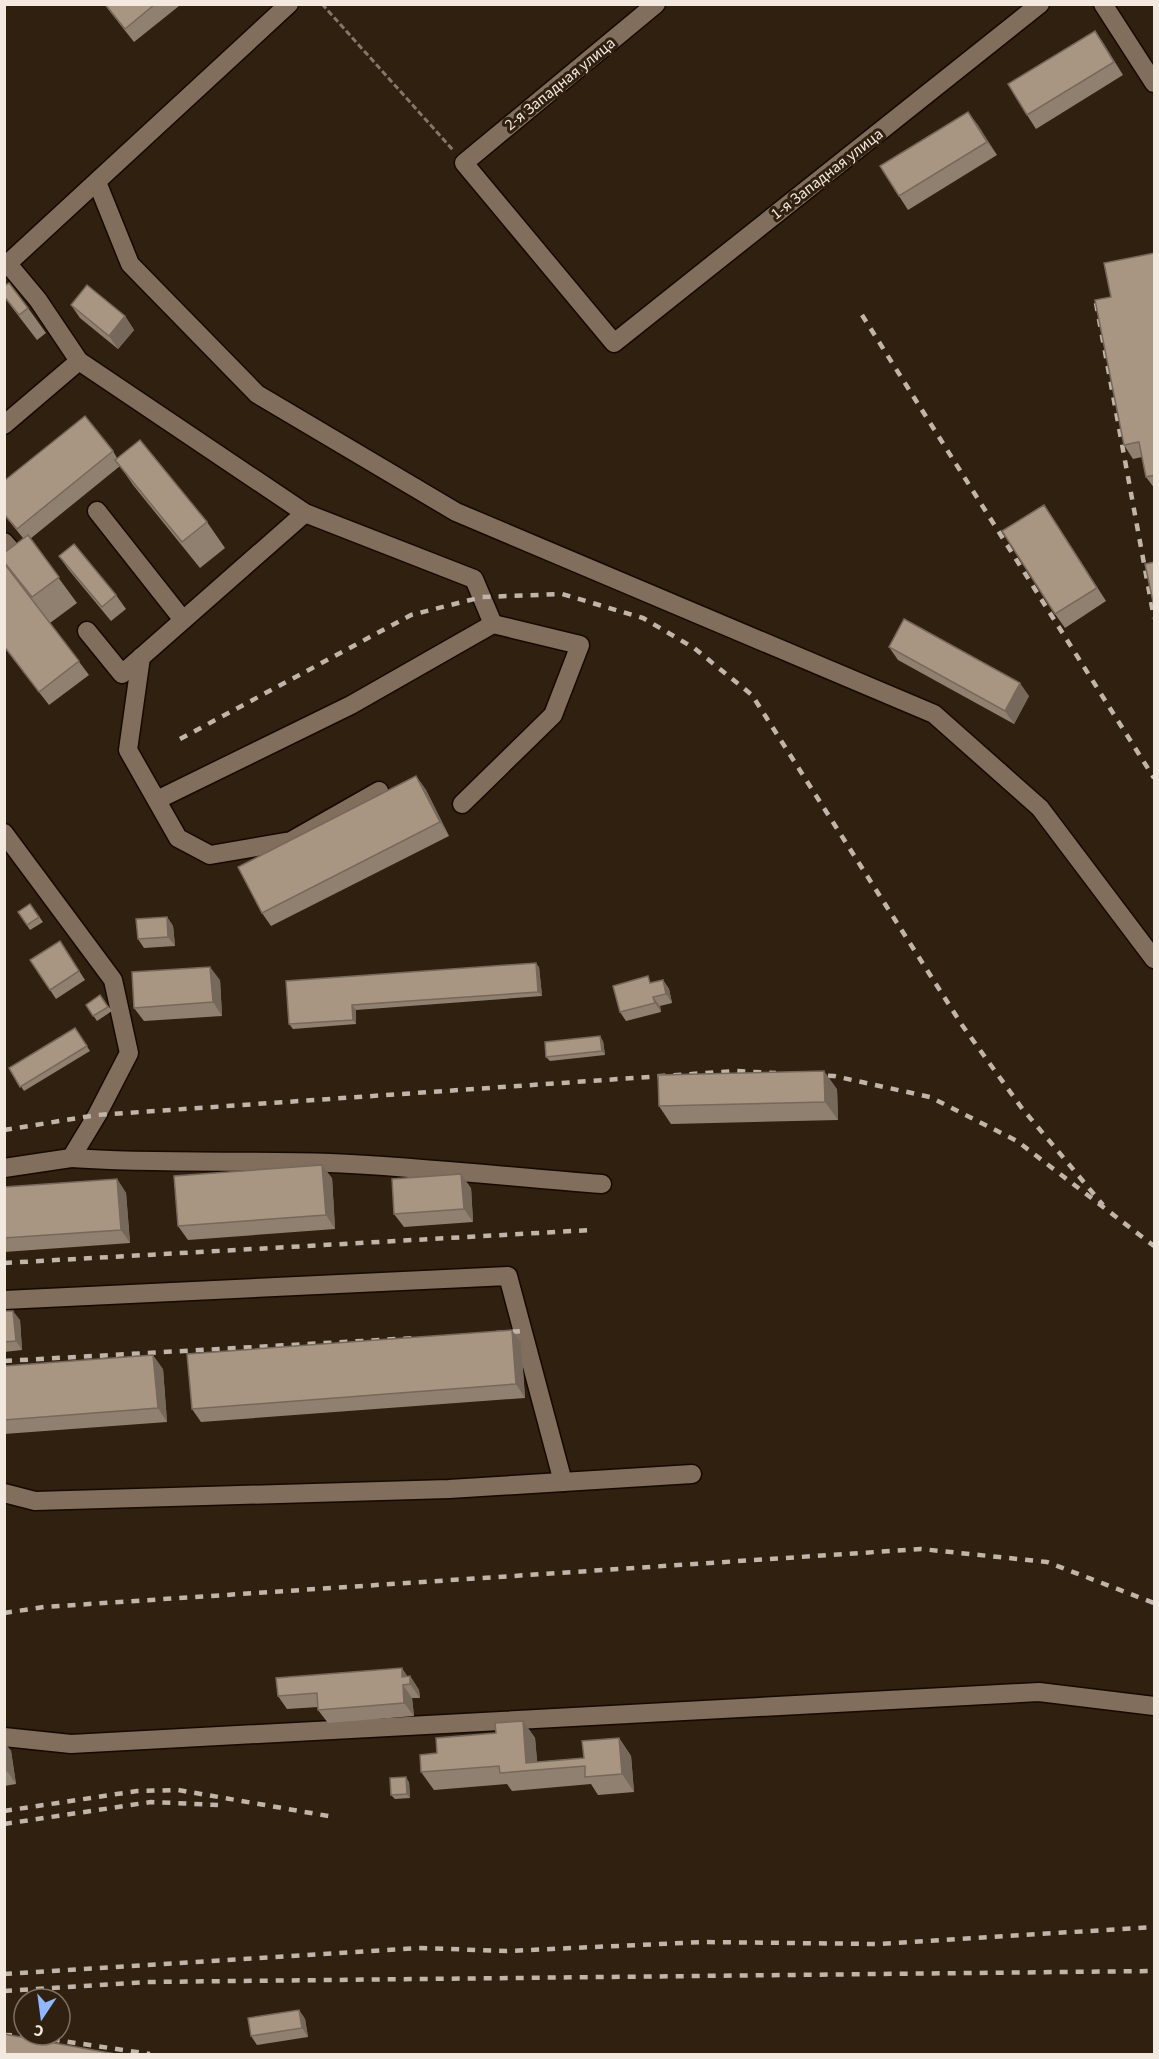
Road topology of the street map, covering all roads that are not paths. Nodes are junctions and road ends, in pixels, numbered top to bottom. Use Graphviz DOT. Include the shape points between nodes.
graph roads {
  1 [pos="289,4"];
  2 [pos="656,4"];
  3 [pos="1040,4"];
  4 [pos="1103,4"];
  5 [pos="1155,83"];
  6 [pos="97,182"];
  7 [pos="6,265"];
  8 [pos="614,343"];
  9 [pos="79,361"];
  10 [pos="4,425"];
  11 [pos="97,511"];
  12 [pos="305,513"];
  13 [pos="4,542"];
  14 [pos="17,558"];
  15 [pos="183,620"];
  16 [pos="493,624"];
  17 [pos="87,631"];
  18 [pos="141,657"];
  19 [pos="379,791"];
  20 [pos="157,800"];
  21 [pos="462,804"];
  22 [pos="4,833"];
  23 [pos="1155,959"];
  24 [pos="71,1158"];
  25 [pos="4,1168"];
  26 [pos="602,1184"];
  27 [pos="4,1300"];
  28 [pos="692,1474"];
  29 [pos="563,1482"];
  30 [pos="4,1493"];
  31 [pos="1155,1706"];
  32 [pos="4,1737"];
  1 -- 6 [label="street"];
  2 -- 8 [label="street, 2-я Западная улица" via="464,163"];
  3 -- 8 [label="street, 1-я Западная улица"];
  4 -- 5 [label="street"];
  6 -- 7 [label="street"];
  6 -- 23 [label="street" via="130,264 257,394 456,512 934,714 1040,808"];
  7 -- 9 [label="street" via="38,300"];
  9 -- 10 [label="street"];
  9 -- 12 [label="street"];
  11 -- 15 [label="street"];
  12 -- 15 [label="street"];
  12 -- 16 [label="street" via="474,579"];
  13 -- 14 [label="street"];
  15 -- 18 [label="street"];
  16 -- 20 [label="street" via="351,705"];
  16 -- 21 [label="street" via="580,645 553,716"];
  17 -- 18 [label="street" via="122,674"];
  18 -- 20 [label="street" via="128,750"];
  19 -- 20 [label="street" via="291,841 210,855 178,838"];
  22 -- 24 [label="street" via="113,980 129,1053"];
  24 -- 25 [label="street"];
  24 -- 26 [label="street" via="332,1163"];
  27 -- 29 [label="street" via="508,1276"];
  28 -- 29 [label="street"];
  29 -- 30 [label="street" via="35,1501"];
  31 -- 32 [label="street" via="1039,1692 71,1744"];
}
